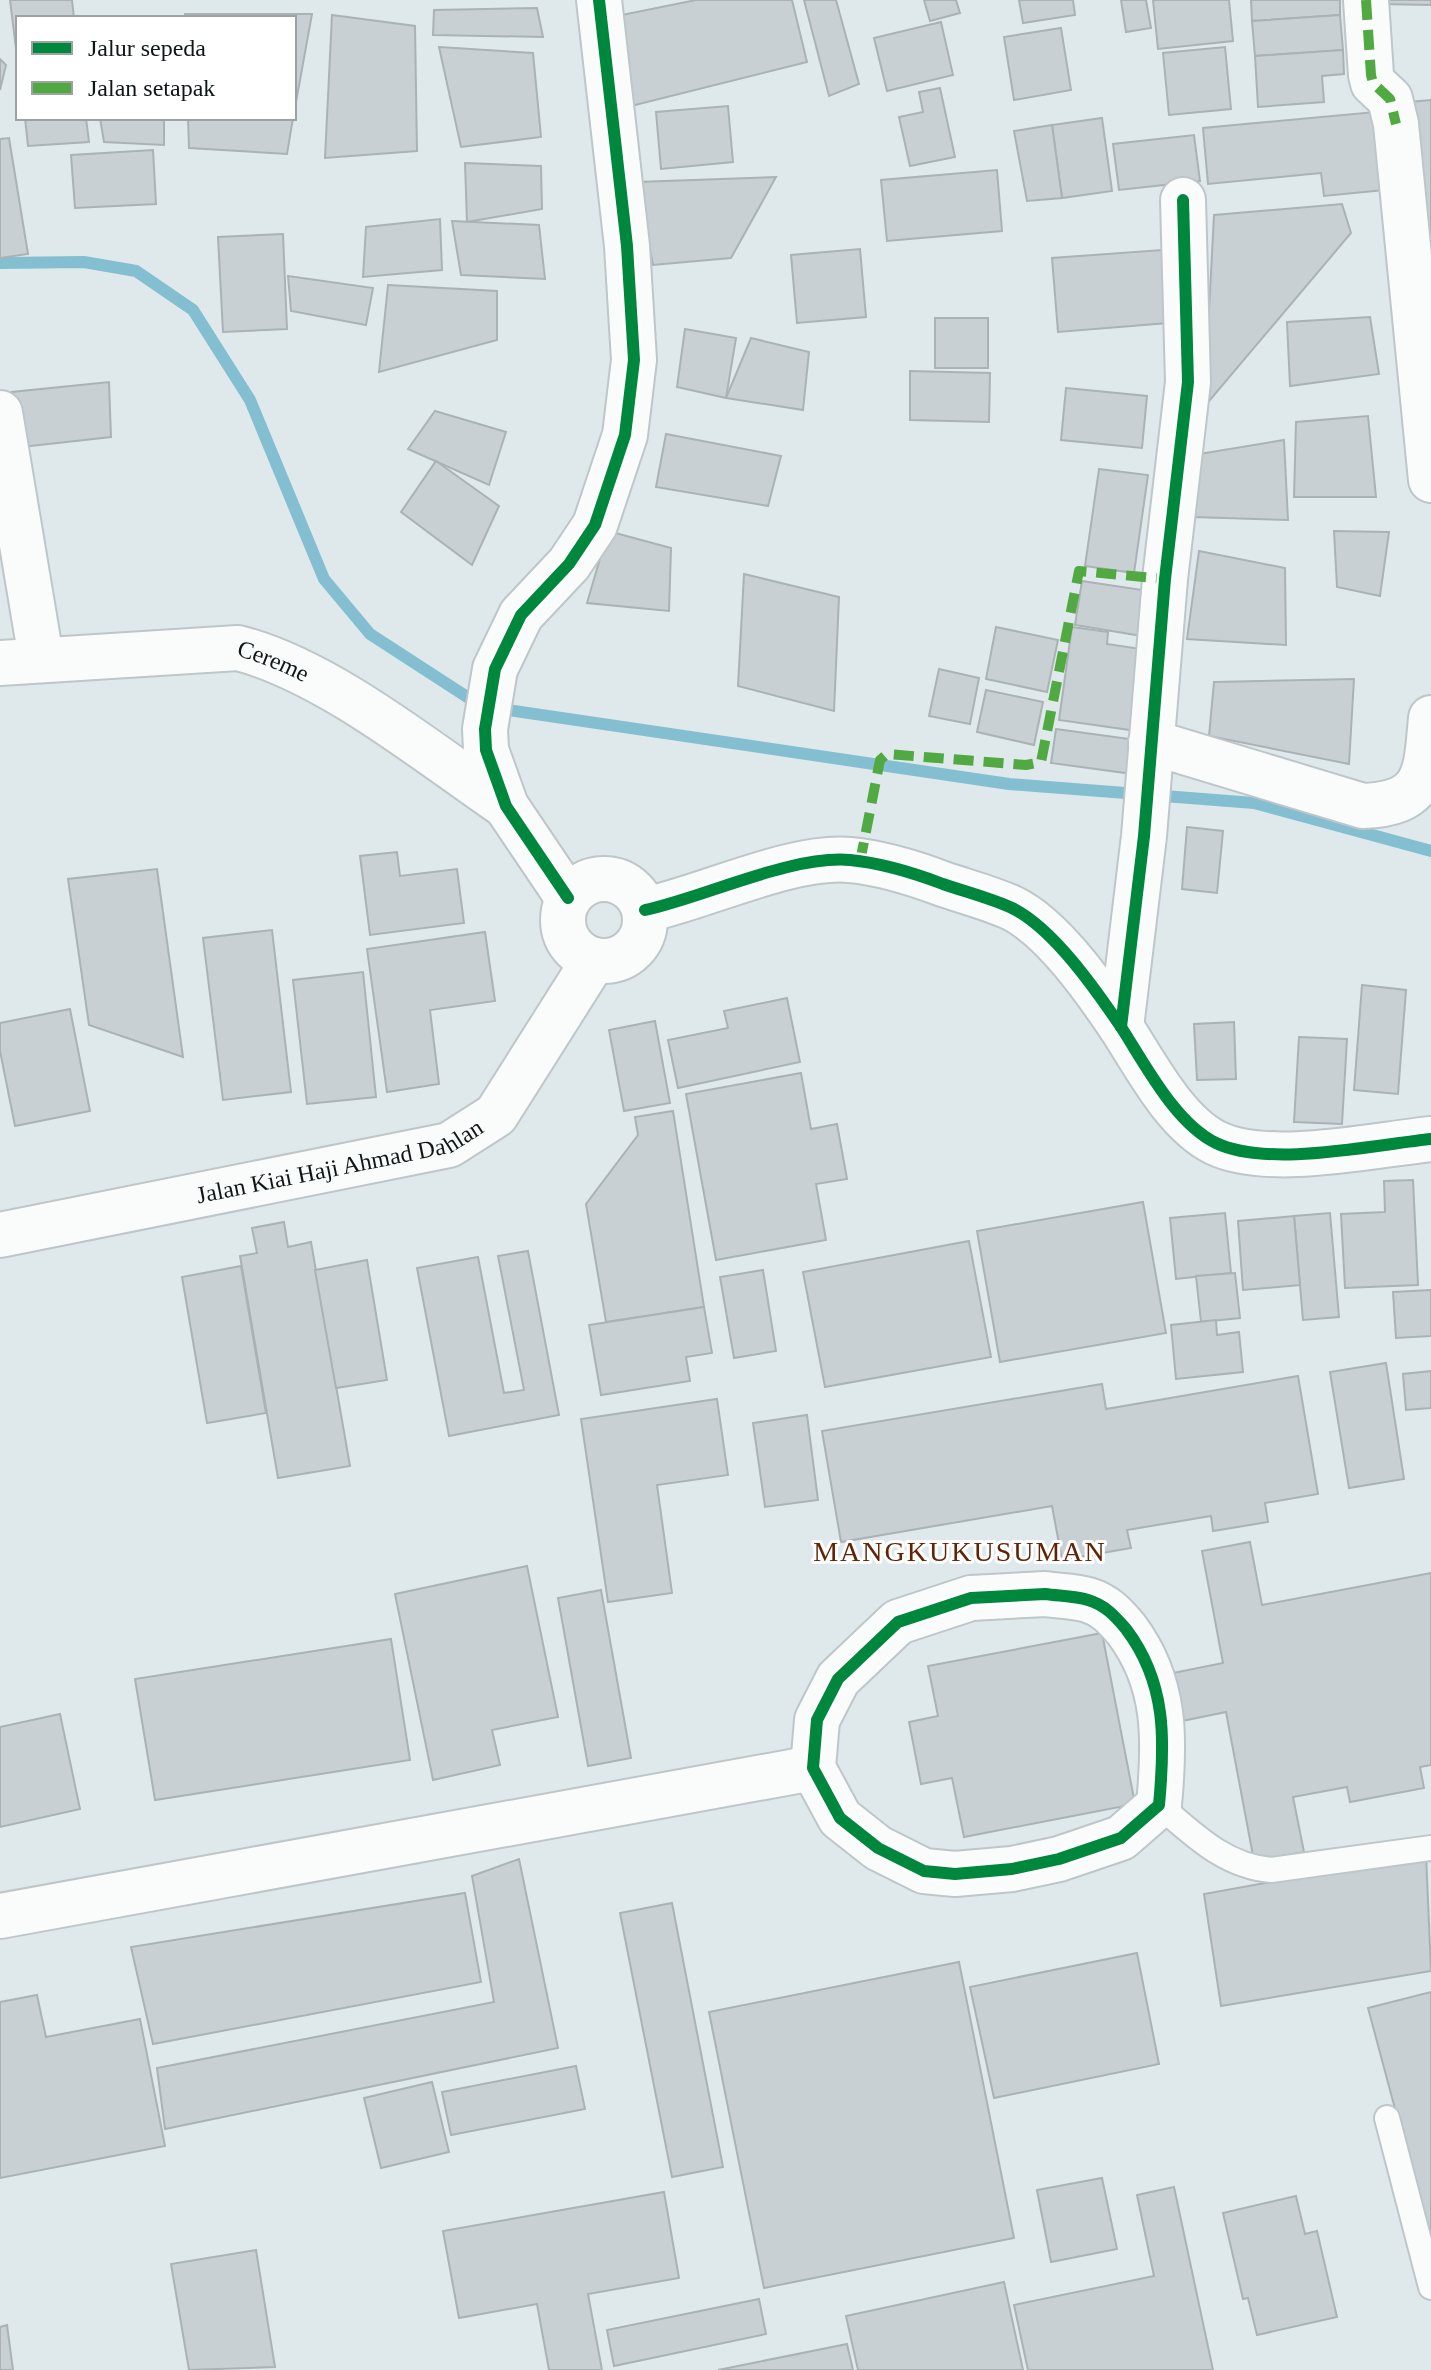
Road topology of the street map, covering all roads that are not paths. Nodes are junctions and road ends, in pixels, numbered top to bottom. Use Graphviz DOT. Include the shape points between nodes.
graph roads {
  1 [pos="599,0"];
  2 [pos="1366,0"];
  3 [pos="1183,200"];
  4 [pos="0,413"];
  5 [pos="1431,480"];
  6 [pos="20,661"];
  7 [pos="1431,718"];
  8 [pos="1149,759"];
  9 [pos="506,806"];
  10 [pos="568,898"];
  11 [pos="645,910"];
  12 [pos="594,960"];
  13 [pos="1121,1027"];
  14 [pos="1431,1139"];
  15 [pos="0,1235"];
  16 [pos="813,1768"];
  17 [pos="1159,1805"];
  18 [pos="1431,1848"];
  19 [pos="0,1916"];
  20 [pos="1387,2118"];
  21 [pos="1431,2287"];
  1 -- 9 [label="street" via="633,345 625,435 595,525 569,564 521,615 495,669 486,750"];
  2 -- 5 [label="street" via="1371,75 1390,99 1396,124"];
  3 -- 8 [label="street" via="1188,382"];
  4 -- 6 [label="street"];
  6 -- 9 [label="street, Cereme" via="238,648 271,656 386,724"];
  7 -- 8 [label="street" via="1426,769 1407,798 1387,805 1363,806"];
  8 -- 13 [label="street"];
  9 -- 10 [label="street"];
  10 -- 11 [label="street" via="594,878 611,878 638,895"];
  10 -- 12 [label="street" via="564,928 569,942"];
  11 -- 12 [label="street" via="646,927 627,955"];
  11 -- 13 [label="street" via="803,865 847,860 912,872 1014,909 1068,954"];
  12 -- 15 [label="street, Jalan Kiai Haji Ahmad Dahlan" via="496,1115 449,1145"];
  13 -- 14 [label="street" via="1177,1110 1215,1143 1267,1156"];
  16 -- 17 [label="street" via="840,1818 878,1848 924,1871 1012,1869 1059,1859 1121,1838"];
  16 -- 17 [label="street" via="817,1720 838,1679 898,1622 971,1598 1045,1594 1088,1600 1112,1612 1144,1653 1159,1701 1164,1750"];
  16 -- 19 [label="street"];
  17 -- 18 [label="lane" via="1210,1849 1252,1868 1271,1870"];
  20 -- 21 [label="lane"];
}
